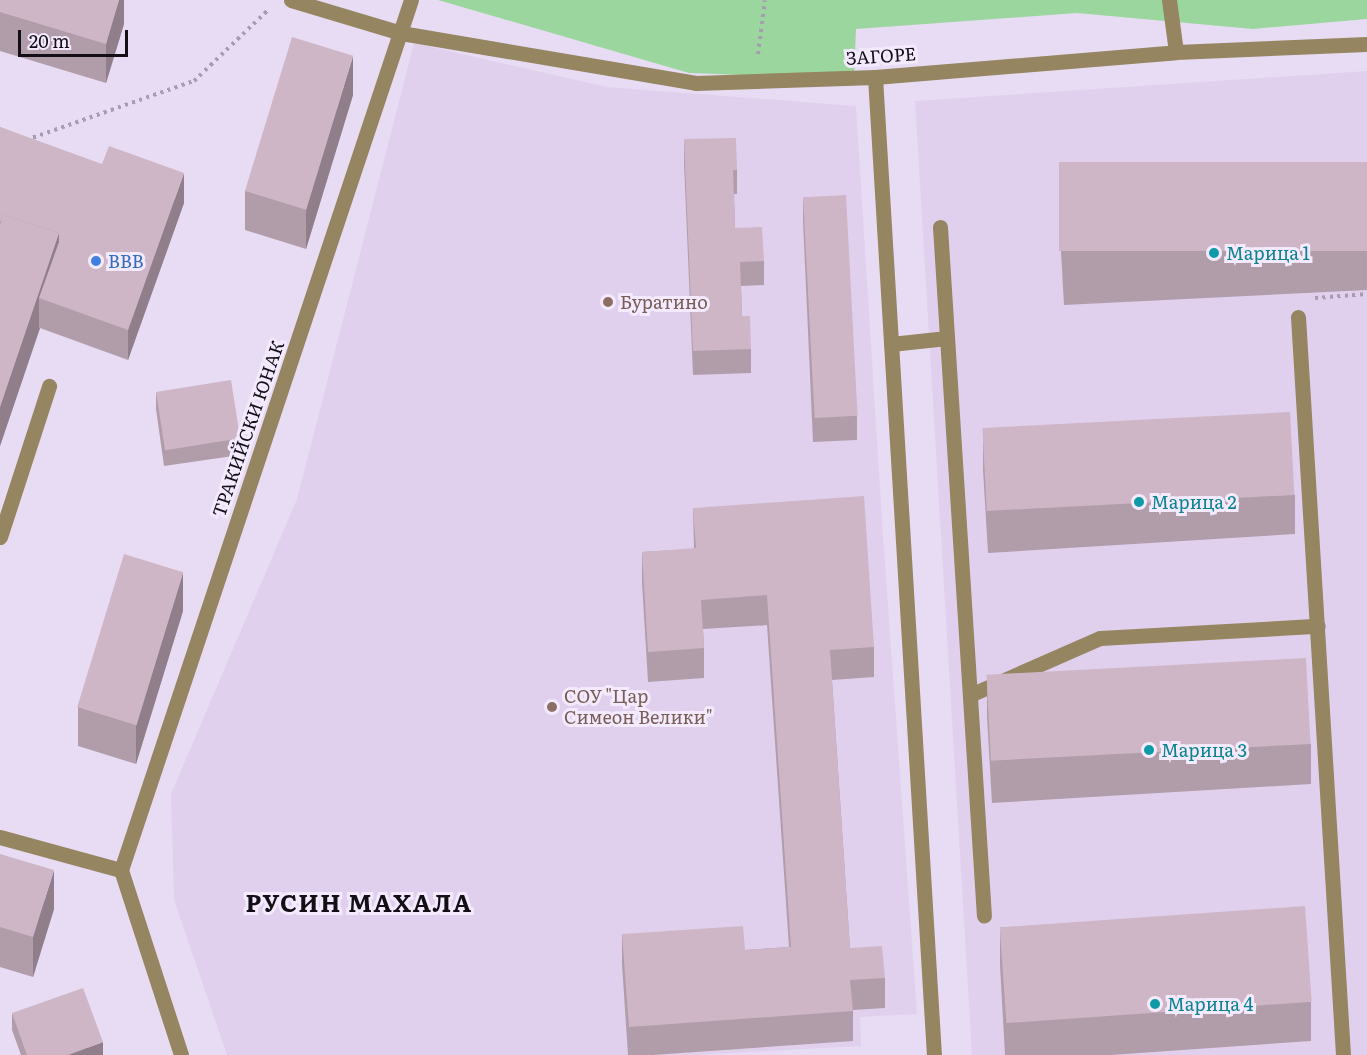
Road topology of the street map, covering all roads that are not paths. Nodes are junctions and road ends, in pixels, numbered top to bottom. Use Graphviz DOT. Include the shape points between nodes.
graph roads {
  1 [pos="291,0"];
  2 [pos="411,0"];
  3 [pos="1168,0"];
  4 [pos="401,33"];
  5 [pos="1367,44"];
  6 [pos="1176,52"];
  7 [pos="875,78"];
  8 [pos="940,227"];
  9 [pos="1298,317"];
  10 [pos="947,338"];
  11 [pos="891,344"];
  12 [pos="49,386"];
  13 [pos="0,537"];
  14 [pos="1318,626"];
  15 [pos="970,695"];
  16 [pos="0,837"];
  17 [pos="120,870"];
  18 [pos="984,916"];
  19 [pos="181,1055"];
  20 [pos="934,1055"];
  21 [pos="1343,1055"];
  1 -- 4 [label="street, ЗАГОРЕ"];
  2 -- 4 [label="street, ТРАКИЙСКИ ЮНАК"];
  3 -- 6 [label="street"];
  4 -- 7 [label="street, ЗАГОРЕ" via="696,83"];
  4 -- 17 [label="street, ТРАКИЙСКИ ЮНАК"];
  5 -- 6 [label="street, ЗАГОРЕ"];
  6 -- 7 [label="street, ЗАГОРЕ"];
  7 -- 11 [label="street"];
  8 -- 10 [label="street"];
  9 -- 14 [label="street"];
  10 -- 11 [label="street"];
  10 -- 15 [label="street"];
  11 -- 20 [label="street"];
  12 -- 13 [label="street"];
  14 -- 15 [label="street" via="1100,638"];
  14 -- 21 [label="street"];
  15 -- 18 [label="street"];
  16 -- 17 [label="street"];
  17 -- 19 [label="street"];
}
